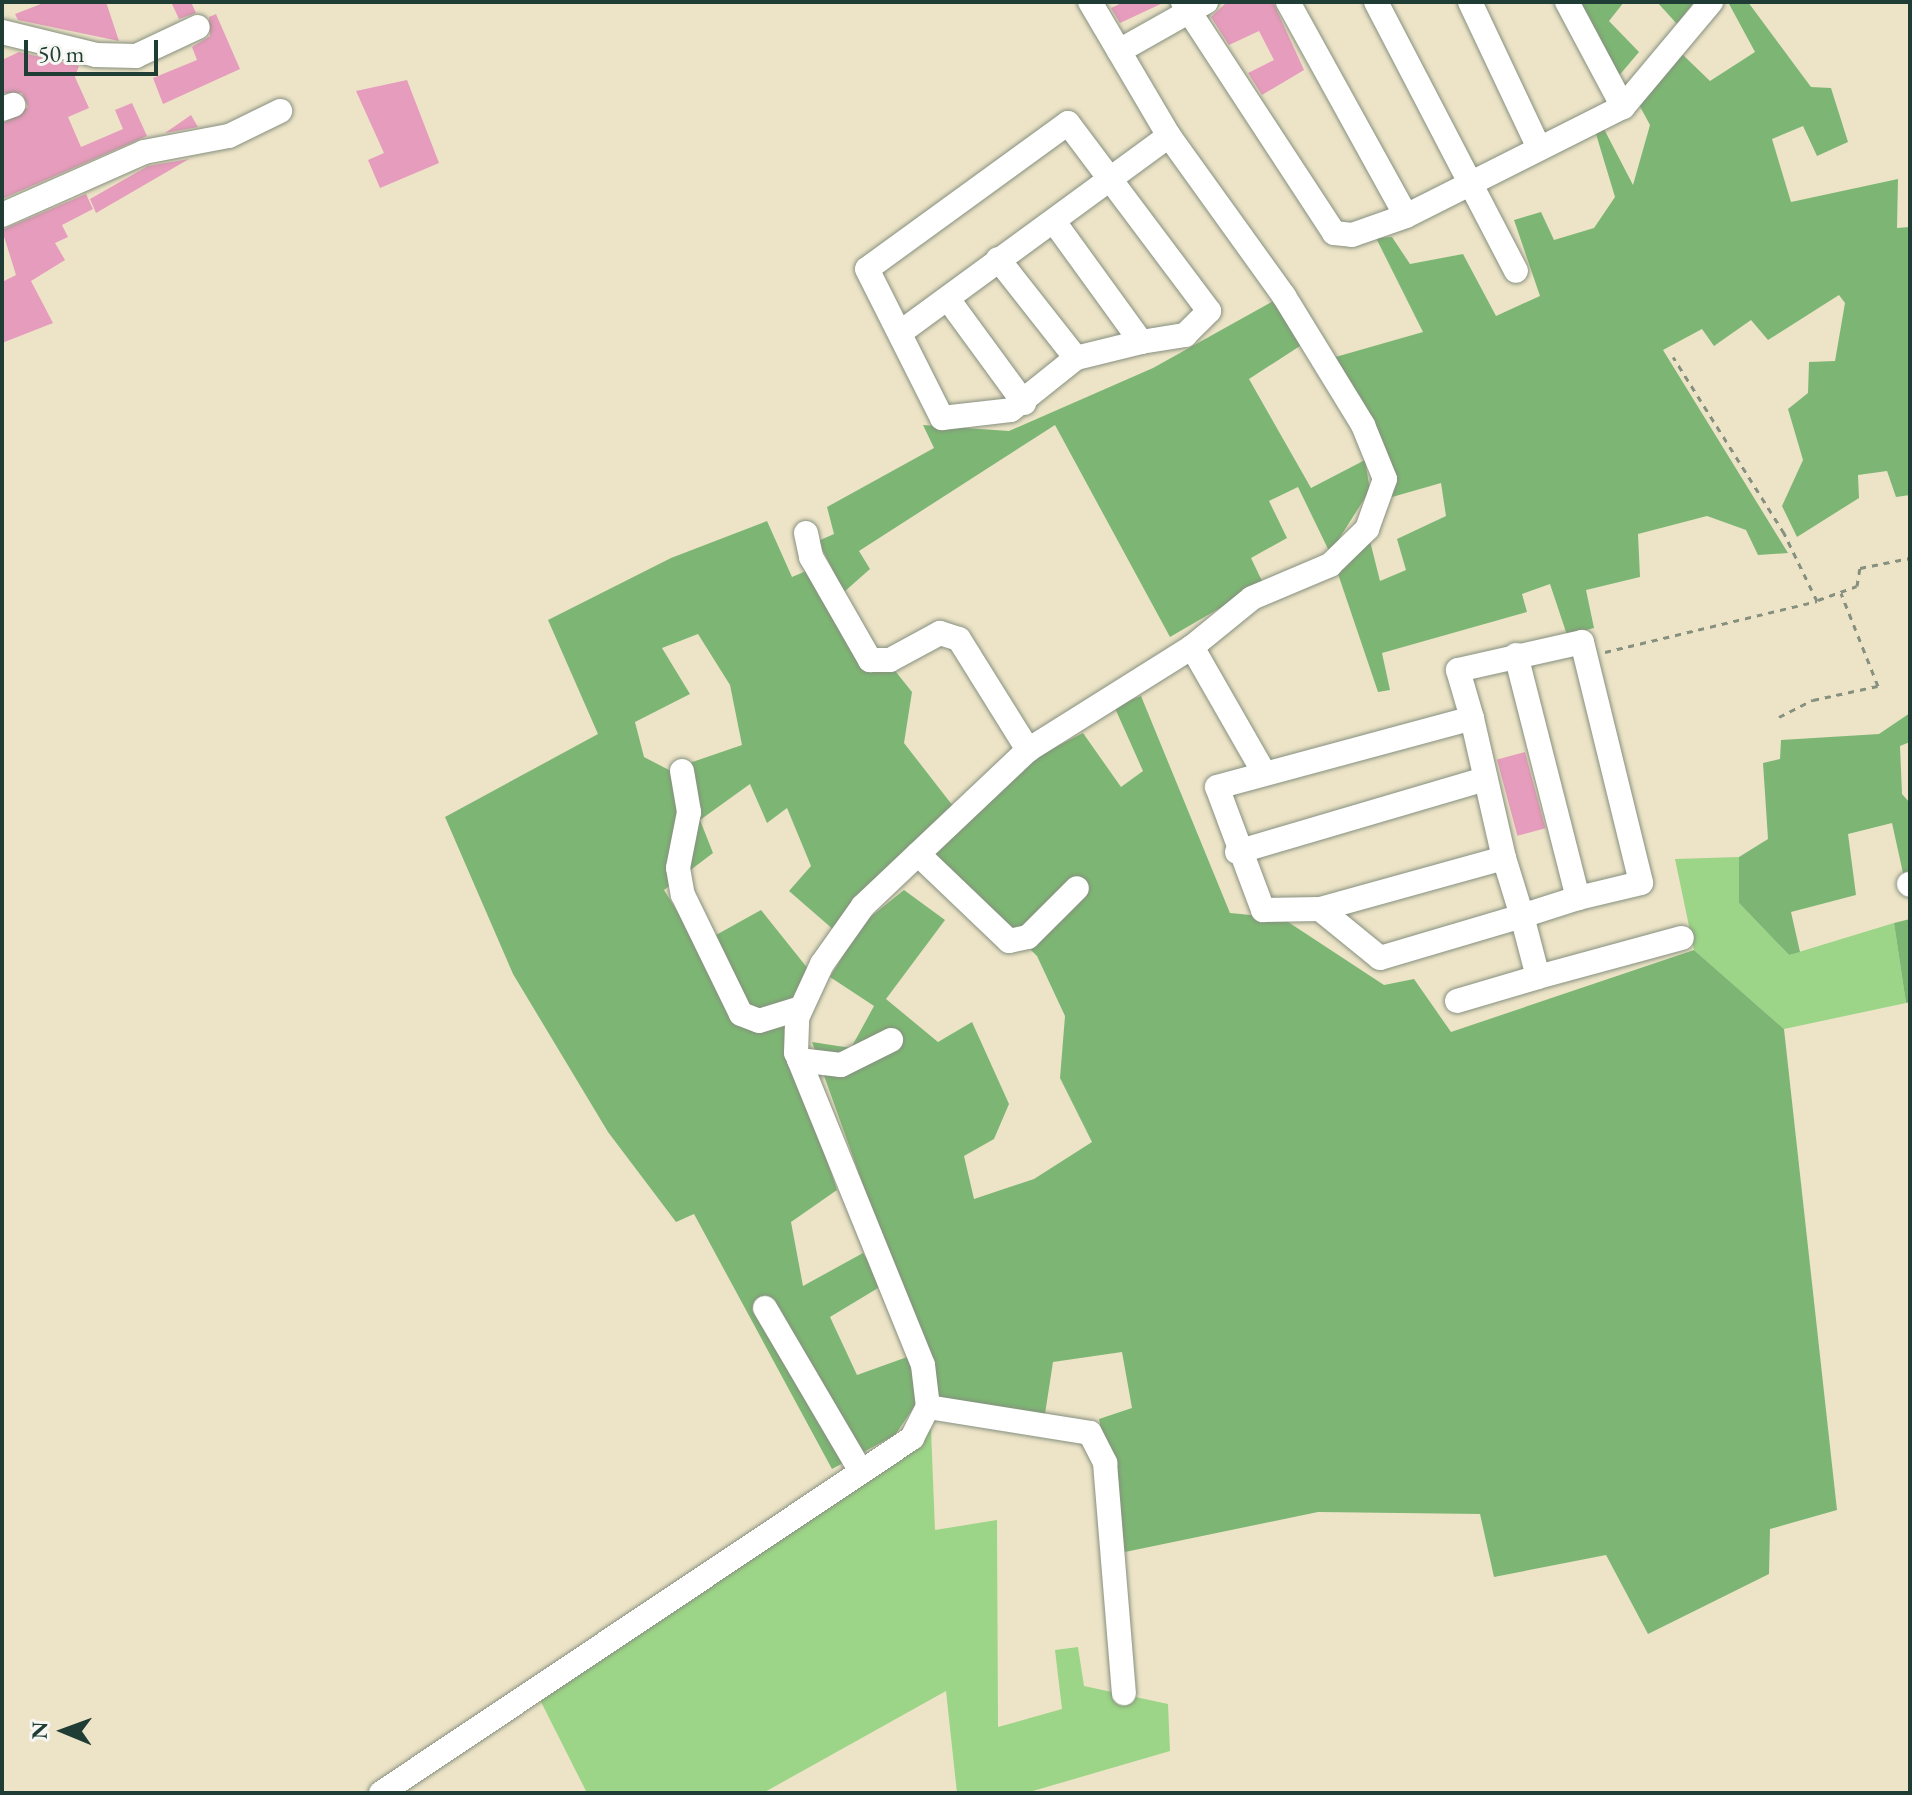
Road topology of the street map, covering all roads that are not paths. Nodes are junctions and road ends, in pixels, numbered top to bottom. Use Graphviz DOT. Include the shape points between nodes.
graph roads {
  1 [pos="1090,2"];
  2 [pos="1288,2"];
  3 [pos="1376,2"];
  4 [pos="1470,2"];
  5 [pos="1567,2"];
  6 [pos="1711,2"];
  7 [pos="1192,5"];
  8 [pos="198,27"];
  9 [pos="2,32"];
  10 [pos="1119,51"];
  11 [pos="1623,107"];
  12 [pos="280,111"];
  13 [pos="1169,136"];
  14 [pos="1539,148"];
  15 [pos="1110,180"];
  16 [pos="1472,184"];
  17 [pos="2,215"];
  18 [pos="1406,216"];
  19 [pos="1055,223"];
  20 [pos="998,259"];
  21 [pos="1516,271"];
  22 [pos="948,299"];
  23 [pos="901,332"];
  24 [pos="1141,342"];
  25 [pos="1076,358"];
  26 [pos="1024,403"];
  27 [pos="806,533"];
  28 [pos="1192,647"];
  29 [pos="1516,655"];
  30 [pos="1472,718"];
  31 [pos="1028,750"];
  32 [pos="682,771"];
  33 [pos="1263,771"];
  34 [pos="1485,779"];
  35 [pos="1237,852"];
  36 [pos="918,854"];
  37 [pos="1504,858"];
  38 [pos="1077,888"];
  39 [pos="1578,898"];
  40 [pos="1320,909"];
  41 [pos="1522,916"];
  42 [pos="1682,938"];
  43 [pos="1538,977"];
  44 [pos="1457,1001"];
  45 [pos="801,1008"];
  46 [pos="891,1040"];
  47 [pos="799,1060"];
  48 [pos="765,1308"];
  49 [pos="928,1407"];
  50 [pos="859,1468"];
  51 [pos="1124,1693"];
  52 [pos="381,1793"];
  1 -- 10 [label="street"];
  2 -- 18 [label="street"];
  3 -- 16 [label="street"];
  4 -- 14 [label="street"];
  5 -- 11 [label="street"];
  6 -- 11 [label="street"];
  7 -- 10 [label="street"];
  7 -- 18 [label="street" via="1334,233 1352,235"];
  8 -- 9 [label="street" via="136,56 96,55"];
  10 -- 13 [label="street"];
  11 -- 14 [label="street"];
  12 -- 17 [label="street" via="229,136 144,152"];
  13 -- 15 [label="street"];
  13 -- 28 [label="street" via="1284,296 1363,425 1385,479 1367,529 1330,565 1252,598"];
  14 -- 16 [label="street"];
  15 -- 19 [label="street"];
  15 -- 23 [label="street" via="1068,123 867,269"];
  15 -- 24 [label="street" via="1209,311 1185,335"];
  16 -- 18 [label="street"];
  16 -- 21 [label="street"];
  19 -- 20 [label="street"];
  19 -- 24 [label="street"];
  20 -- 22 [label="street"];
  20 -- 25 [label="street"];
  22 -- 23 [label="street"];
  22 -- 26 [label="street"];
  23 -- 26 [label="street" via="942,418"];
  24 -- 25 [label="street"];
  25 -- 26 [label="street"];
  27 -- 31 [label="street" via="811,557 870,660 890,660 940,633 959,639"];
  28 -- 31 [label="street"];
  28 -- 33 [label="street"];
  29 -- 30 [label="street" via="1458,670"];
  29 -- 39 [label="street"];
  29 -- 39 [label="street" via="1582,642 1586,656 1641,883"];
  30 -- 33 [label="street"];
  30 -- 34 [label="street"];
  31 -- 36 [label="street"];
  32 -- 45 [label="street" via="689,812 678,868 683,895 741,1014 759,1021"];
  33 -- 35 [label="street" via="1217,787"];
  34 -- 35 [label="street"];
  34 -- 37 [label="street"];
  35 -- 40 [label="street" via="1263,910"];
  36 -- 38 [label="street" via="1009,941 1028,937"];
  36 -- 45 [label="street" via="863,906"];
  37 -- 40 [label="street"];
  37 -- 41 [label="street"];
  39 -- 41 [label="street"];
  40 -- 41 [label="street" via="1380,958"];
  41 -- 43 [label="street"];
  42 -- 43 [label="street"];
  43 -- 44 [label="street"];
  45 -- 47 [label="street"];
  46 -- 47 [label="street" via="841,1065"];
  47 -- 49 [label="street" via="923,1365"];
  48 -- 50 [label="street"];
  49 -- 50 [label="street" via="912,1438"];
  49 -- 51 [label="street" via="1090,1433 1105,1463"];
  50 -- 52 [label="street"];
}
